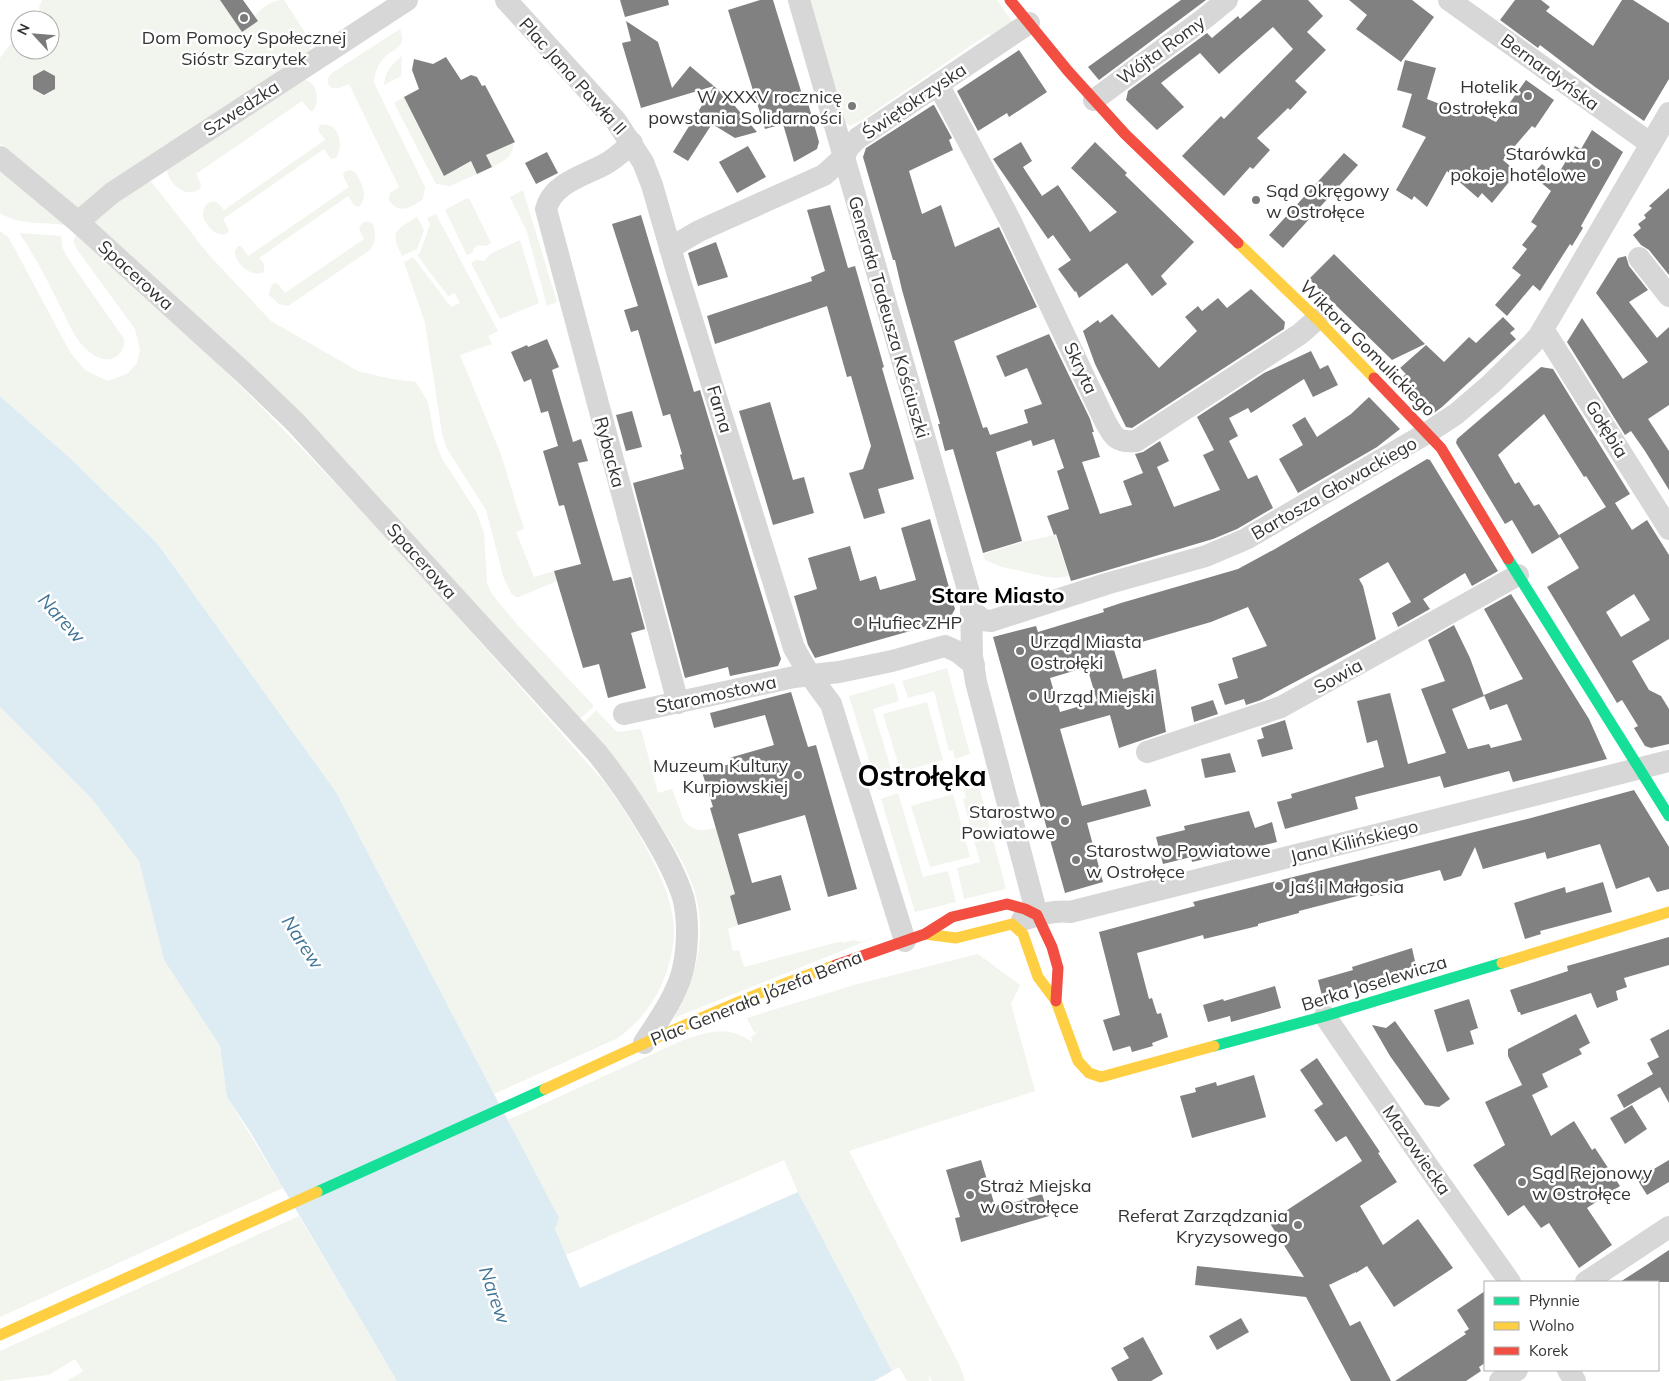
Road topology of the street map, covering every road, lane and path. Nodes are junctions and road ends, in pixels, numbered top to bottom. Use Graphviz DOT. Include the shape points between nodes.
graph roads {
  1 [pos="407,0"];
  2 [pos="506,0"];
  3 [pos="799,0"];
  4 [pos="1010,0"];
  5 [pos="1227,0"];
  6 [pos="1449,0"];
  7 [pos="1029,23"];
  8 [pos="938,84"];
  9 [pos="1094,100"];
  10 [pos="1669,114"];
  11 [pos="632,143"];
  12 [pos="1651,144"];
  13 [pos="0,157"];
  14 [pos="843,158"];
  15 [pos="548,201"];
  16 [pos="78,222"];
  17 [pos="670,248"];
  18 [pos="1639,258"];
  19 [pos="1669,296"];
  20 [pos="1317,319"];
  21 [pos="1543,329"];
  22 [pos="1427,433"];
  23 [pos="1669,529"];
  24 [pos="1518,575"];
  25 [pos="971,610"];
  26 [pos="974,665"];
  27 [pos="809,674"];
  28 [pos="678,703"];
  29 [pos="624,714"];
  30 [pos="1147,752"];
  31 [pos="1669,761"];
  32 [pos="1639,768"];
  33 [pos="1669,816"];
  34 [pos="1669,912"];
  35 [pos="1037,915"];
  36 [pos="1012,924"];
  37 [pos="915,938"];
  38 [pos="1056,1001"];
  39 [pos="1325,1016"];
  40 [pos="644,1043"];
  41 [pos="1669,1226"];
  42 [pos="1509,1281"];
  43 [pos="1587,1281"];
  44 [pos="0,1335"];
  45 [pos="1515,1371"];
  46 [pos="1500,1381"];
  1 -- 16 [label="street, Szwedzka" via="112,193"];
  2 -- 11 [label="street, Plac Jana Pawła II" via="616,121"];
  3 -- 14 [label="street, Generała Tadeusza Kościuszki"];
  4 -- 7 [label="street, Wiktora Gomulickiego"];
  5 -- 9 [label="street, Wójta Romy"];
  6 -- 12 [label="street, Bernardyńska"];
  7 -- 8 [label="street, Świętokrzyska"];
  7 -- 9 [label="street, Wiktora Gomulickiego"];
  8 -- 14 [label="street, Świętokrzyska" via="858,138"];
  8 -- 20 [label="street, Skryta" via="1010,220 1105,421 1119,440 1136,441 1300,334"];
  9 -- 20 [label="street, Wiktora Gomulickiego" via="1125,134"];
  10 -- 12 [label="street, Bartosza Głowackiego"];
  11 -- 15 [label="street, Plac Jana Pawła II" via="609,162 561,187"];
  11 -- 17 [label="street, Farna" via="652,185"];
  12 -- 21 [label="street, Bartosza Głowackiego"];
  13 -- 16 [label="street, Spacerowa"];
  14 -- 17 [label="street, Świętokrzyska" via="824,175 699,231"];
  14 -- 25 [label="street, Generała Tadeusza Kościuszki" via="971,600"];
  15 -- 28 [label="street, Rybacka" via="548,220"];
  16 -- 40 [label="street, Spacerowa" via="296,423 622,784 675,875 686,919 686,954 682,973 667,1007"];
  17 -- 27 [label="street, Farna" via="794,648"];
  18 -- 19 [label="street"];
  20 -- 22 [label="street, Wiktora Gomulickiego"];
  21 -- 22 [label="street, Bartosza Głowackiego" via="1491,384 1456,414"];
  21 -- 23 [label="street, Gołębia"];
  22 -- 24 [label="street, Wiktora Gomulickiego" via="1441,448"];
  22 -- 25 [label="street, Bartosza Głowackiego" via="1246,539 1218,551 991,621 983,620"];
  24 -- 30 [label="street, Sowia" via="1282,707"];
  24 -- 32 [label="street, Wiktora Gomulickiego"];
  25 -- 26 [label="street, Generała Tadeusza Kościuszki"];
  26 -- 27 [label="street" via="945,646 839,672"];
  26 -- 35 [label="street"];
  27 -- 28 [label="street, Staromostowa"];
  27 -- 37 [label="street" via="831,704"];
  28 -- 29 [label="street, Staromostowa"];
  31 -- 32 [label="street, Jana Kilińskiego"];
  32 -- 33 [label="street, Wiktora Gomulickiego"];
  32 -- 35 [label="street, Jana Kilińskiego" via="1070,912"];
  34 -- 39 [label="street, Berka Joselewicza"];
  35 -- 36 [label="street, Plac Generała Józefa Bema"];
  35 -- 37 [label="street, Plac Generała Józefa Bema" via="1007,904 952,917"];
  35 -- 38 [label="street" via="1058,968"];
  36 -- 37 [label="street, Plac Generała Józefa Bema" via="956,938"];
  36 -- 38 [label="street" via="1023,934 1038,977"];
  37 -- 40 [label="street, Plac Generała Józefa Bema" via="763,992"];
  38 -- 39 [label="street, Berka Joselewicza" via="1080,1066 1101,1077"];
  39 -- 42 [label="street, Mazowiecka"];
  40 -- 44 [label="street, Plac Generała Józefa Bema"];
  41 -- 43 [label="street"];
  45 -- 46 [label="street"];
}
